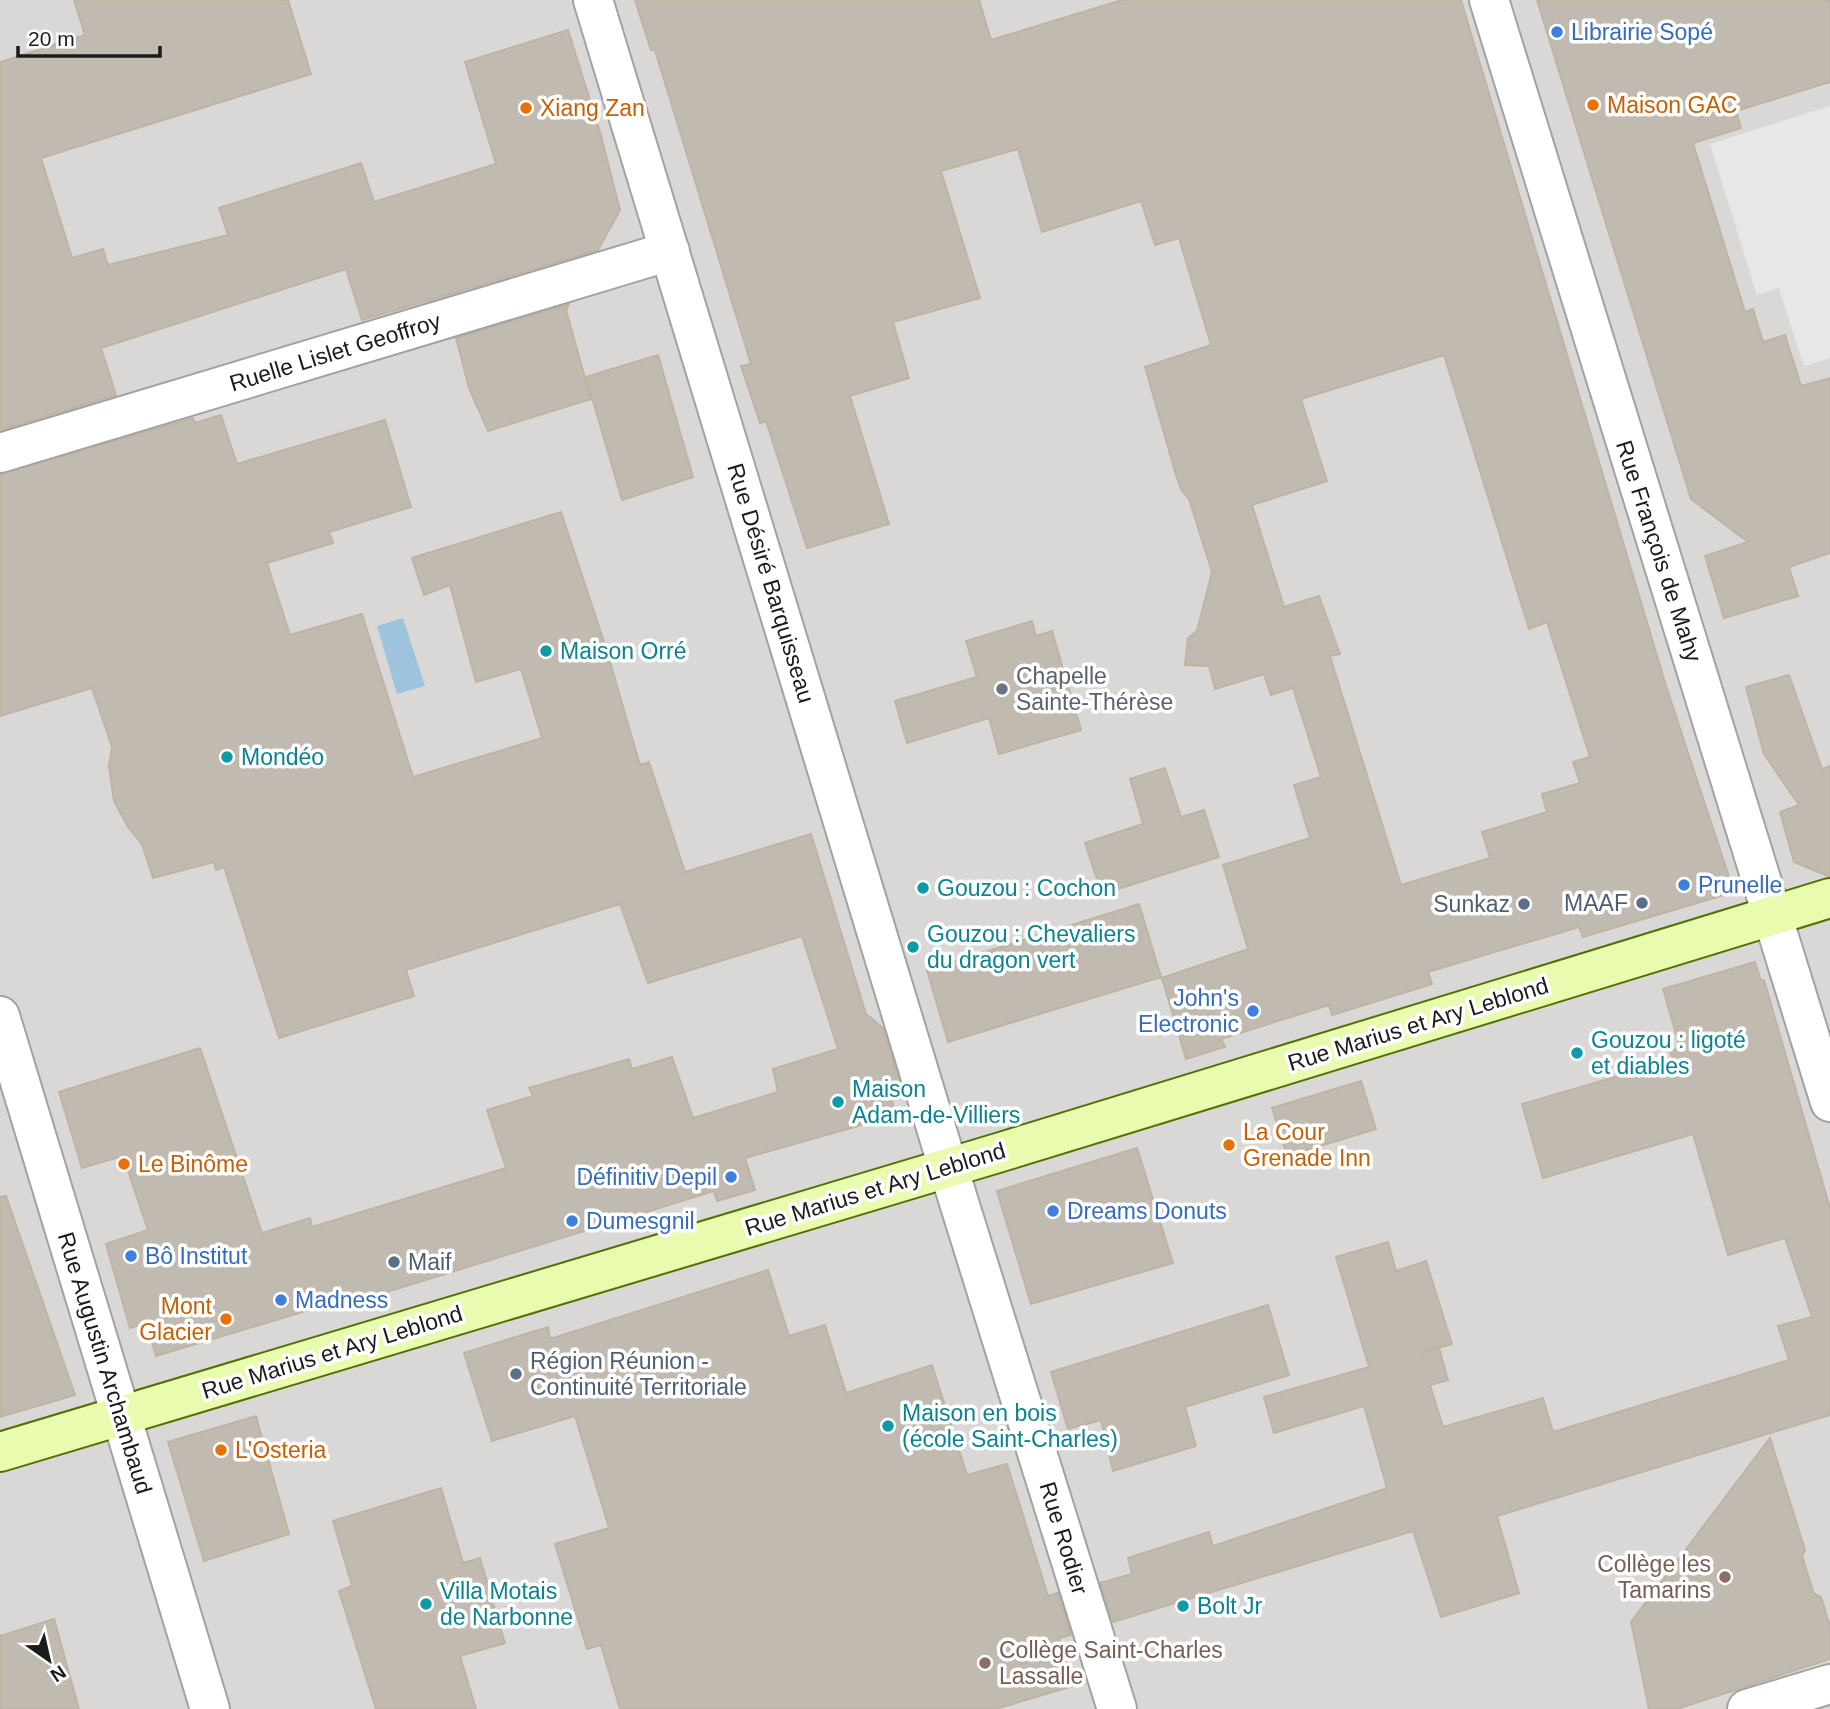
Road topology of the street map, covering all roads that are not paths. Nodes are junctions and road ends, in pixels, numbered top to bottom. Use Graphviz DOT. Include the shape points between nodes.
graph roads {
  1 [pos="593,0"];
  2 [pos="1489,0"];
  3 [pos="670,251"];
  4 [pos="0,453"];
  5 [pos="1830,898"];
  6 [pos="1774,915"];
  7 [pos="0,1016"];
  8 [pos="1830,1102"];
  9 [pos="948,1167"];
  10 [pos="122,1415"];
  11 [pos="0,1452"];
  12 [pos="1830,1684"];
  13 [pos="210,1709"];
  14 [pos="1117,1709"];
  15 [pos="1747,1709"];
  1 -- 3 [label="street, Rue Désiré Barquisseau"];
  2 -- 6 [label="street, Rue François de Mahy"];
  3 -- 4 [label="street, Ruelle Lislet Geoffroy"];
  3 -- 9 [label="street, Rue Désiré Barquisseau"];
  5 -- 6 [label="street, Rue Marius et Ary Leblond"];
  6 -- 8 [label="street, Rue François de Mahy"];
  6 -- 9 [label="street, Rue Marius et Ary Leblond"];
  7 -- 10 [label="street, Rue Augustin Archambaud"];
  9 -- 10 [label="street, Rue Marius et Ary Leblond"];
  9 -- 14 [label="street, Rue Rodier"];
  10 -- 11 [label="street, Rue Marius et Ary Leblond"];
  10 -- 13 [label="street, Rue Augustin Archambaud"];
  12 -- 15 [label="street"];
}
